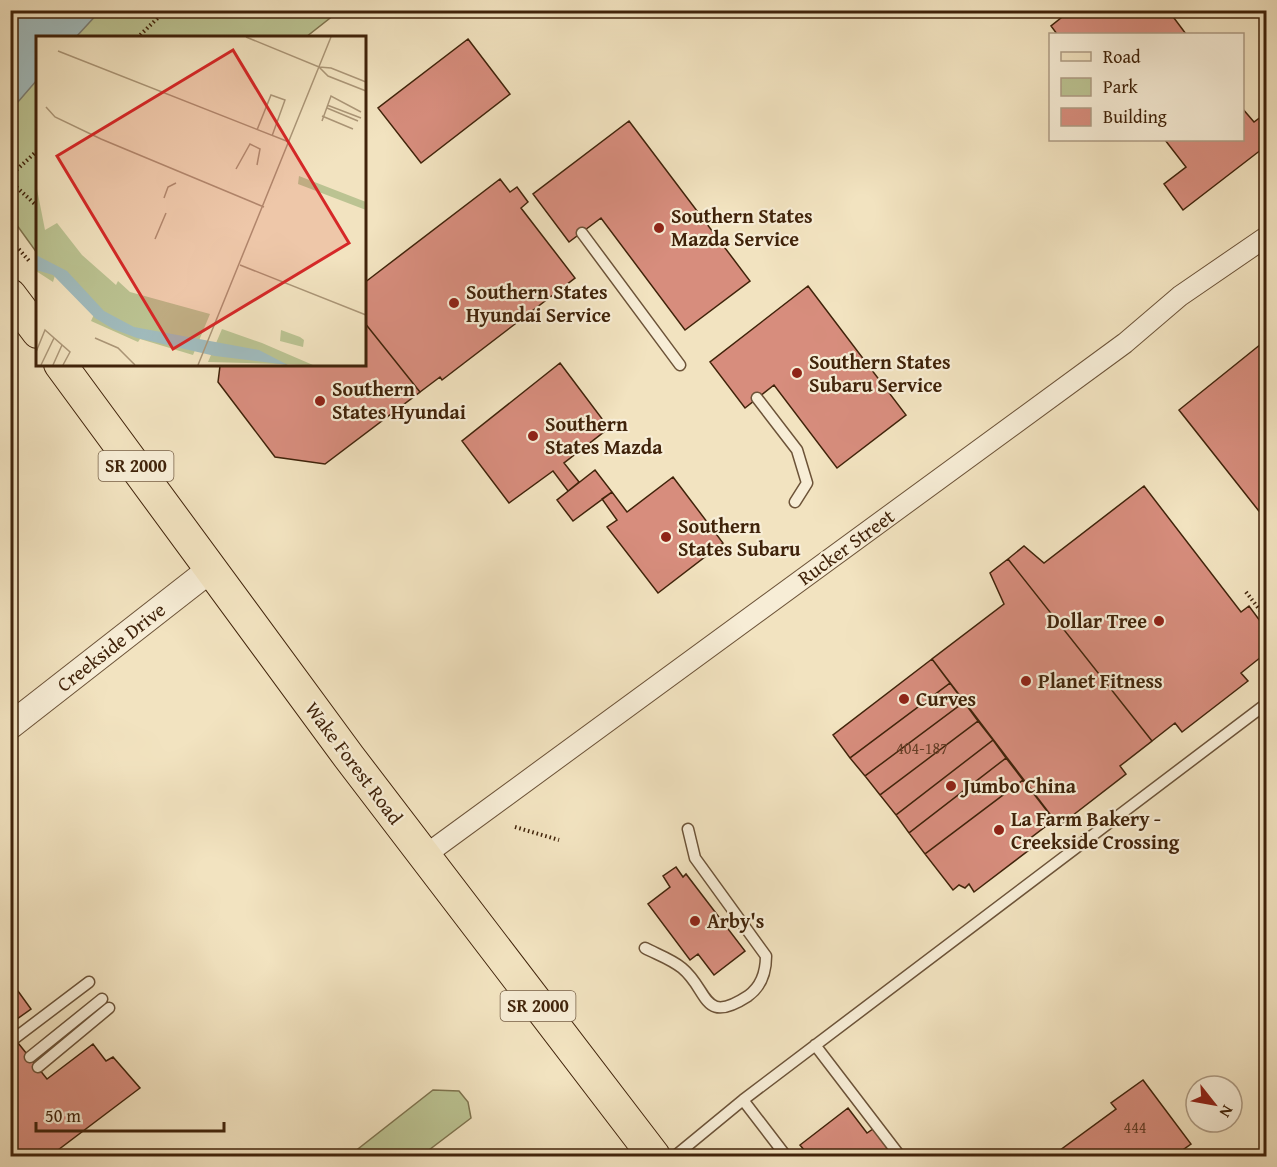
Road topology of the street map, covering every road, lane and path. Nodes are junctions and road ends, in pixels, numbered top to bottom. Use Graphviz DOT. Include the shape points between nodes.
graph roads {
  1 [pos="166,10"];
  2 [pos="139,36"];
  3 [pos="36,152"];
  4 [pos="10,179"];
  5 [pos="36,205"];
  6 [pos="582,233"];
  7 [pos="1266,237"];
  8 [pos="10,239"];
  9 [pos="30,262"];
  10 [pos="10,295"];
  11 [pos="36,329"];
  12 [pos="681,365"];
  13 [pos="61,366"];
  14 [pos="757,398"];
  15 [pos="795,502"];
  16 [pos="211,569"];
  17 [pos="1246,592"];
  18 [pos="1266,618"];
  19 [pos="1266,704"];
  20 [pos="10,726"];
  21 [pos="515,827"];
  22 [pos="688,829"];
  23 [pos="559,840"];
  24 [pos="424,856"];
  25 [pos="645,948"];
  26 [pos="89,982"];
  27 [pos="15,1038"];
  28 [pos="815,1046"];
  29 [pos="30,1057"];
  30 [pos="38,1067"];
  31 [pos="742,1100"];
  32 [pos="654,1156"];
  33 [pos="675,1156"];
  34 [pos="786,1156"];
  35 [pos="900,1156"];
  1 -- 2 [label="path"];
  3 -- 4 [label="path"];
  4 -- 5 [label="path"];
  6 -- 12 [label="lane"];
  7 -- 24 [label="street, Rucker Street" via="1180,296 1125,342"];
  8 -- 9 [label="path"];
  10 -- 11 [label="main road"];
  13 -- 16 [label="main road, Wake Forest Road / SR 2000"];
  14 -- 15 [label="lane" via="797,450 807,483"];
  16 -- 20 [label="street, Creekside Drive"];
  16 -- 24 [label="main road, Wake Forest Road / SR 2000"];
  17 -- 18 [label="path"];
  19 -- 28 [label="lane"];
  21 -- 23 [label="path"];
  22 -- 25 [label="lane" via="695,858 766,956 766,972 753,992 729,1008 715,1007 682,968"];
  24 -- 32 [label="main road, Wake Forest Road / SR 2000"];
  26 -- 27 [label="lane"];
  28 -- 31 [label="lane"];
  28 -- 35 [label="lane"];
  29 -- 30 [label="lane" via="106,1003"];
  31 -- 33 [label="lane"];
  31 -- 34 [label="lane"];
}
